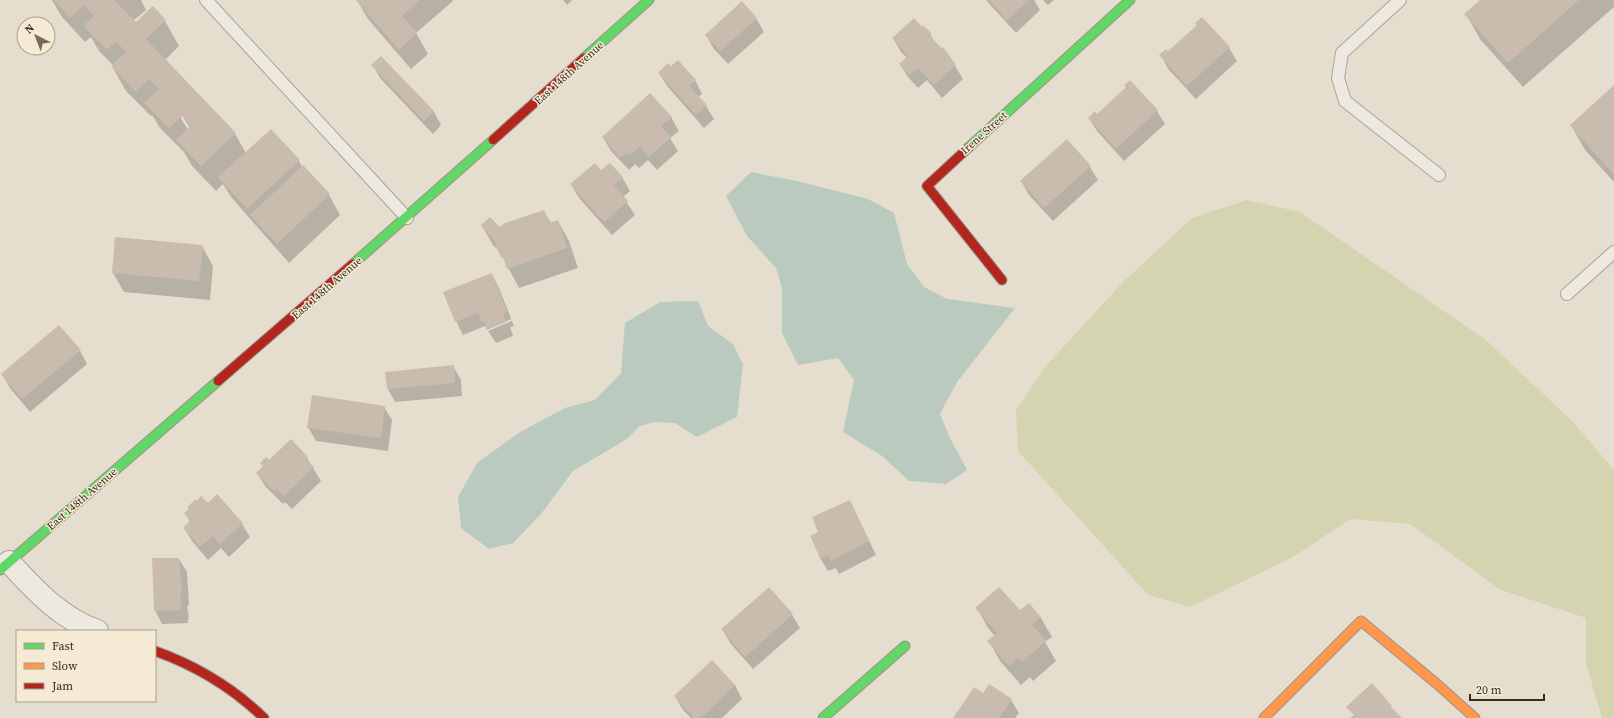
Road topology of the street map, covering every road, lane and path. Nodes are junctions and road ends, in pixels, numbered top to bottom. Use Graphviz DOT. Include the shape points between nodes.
graph roads {
  1 [pos="206,0"];
  2 [pos="649,0"];
  3 [pos="1130,0"];
  4 [pos="1400,0"];
  5 [pos="1439,175"];
  6 [pos="407,218"];
  7 [pos="1614,252"];
  8 [pos="1002,280"];
  9 [pos="1567,294"];
  10 [pos="4,566"];
  11 [pos="94,630"];
  12 [pos="905,646"];
  13 [pos="156,651"];
  14 [pos="264,718"];
  15 [pos="824,718"];
  16 [pos="1264,718"];
  17 [pos="1475,718"];
  1 -- 6 [label="lane"];
  2 -- 6 [label="street, East 148th Avenue"];
  3 -- 8 [label="street, Irene Street" via="927,186"];
  4 -- 5 [label="lane" via="1342,53 1338,78 1346,101"];
  6 -- 10 [label="street, East 148th Avenue"];
  7 -- 9 [label="lane"];
  10 -- 11 [label="street" via="63,614"];
  12 -- 15 [label="street"];
  13 -- 14 [label="street" via="176,658 212,677 248,701"];
  16 -- 17 [label="street" via="1360,621"];
}
